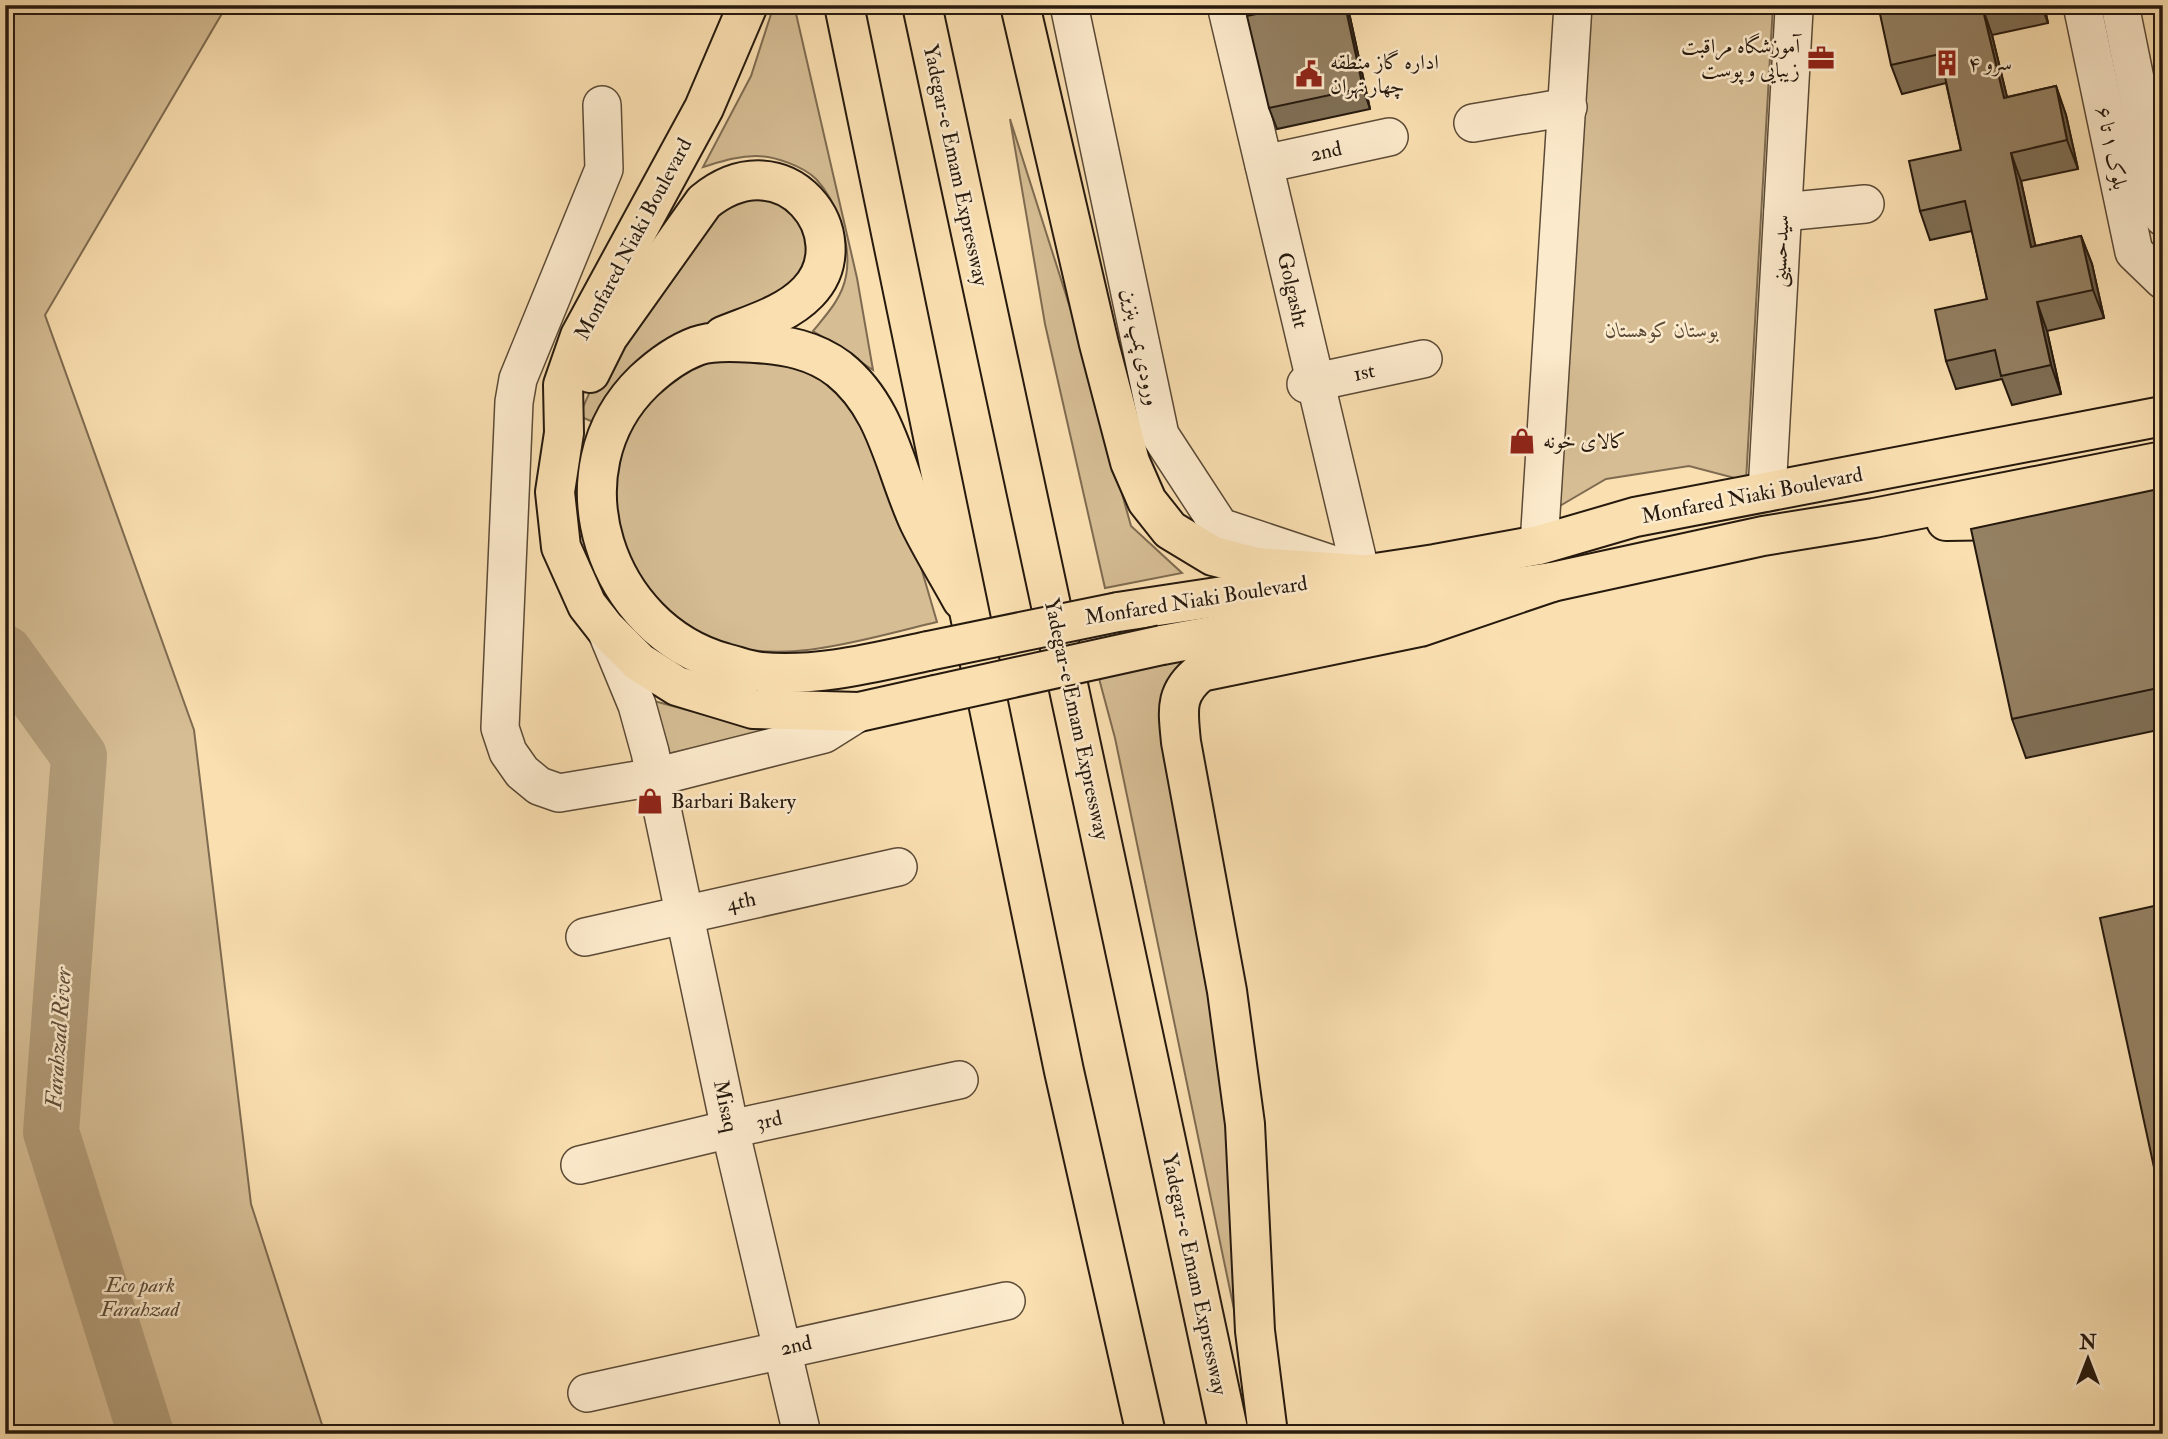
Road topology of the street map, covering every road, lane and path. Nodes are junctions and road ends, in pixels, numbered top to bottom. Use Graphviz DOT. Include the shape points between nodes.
graph roads {
  1 [pos="748,5"];
  2 [pos="844,5"];
  3 [pos="922,5"];
  4 [pos="1020,5"];
  5 [pos="1069,5"];
  6 [pos="1226,5"];
  7 [pos="1573,5"];
  8 [pos="2082,5"];
  9 [pos="2120,5"];
  10 [pos="1794,10"];
  11 [pos="602,105"];
  12 [pos="1568,107"];
  13 [pos="1474,123"];
  14 [pos="1389,137"];
  15 [pos="1264,164"];
  16 [pos="1865,204"];
  17 [pos="1783,212"];
  18 [pos="2163,216"];
  19 [pos="2163,280"];
  20 [pos="698,345"];
  21 [pos="1423,359"];
  22 [pos="1311,383"];
  23 [pos="2163,416"];
  24 [pos="564,433"];
  25 [pos="2163,461"];
  26 [pos="2163,490"];
  27 [pos="1767,492"];
  28 [pos="1874,518"];
  29 [pos="1539,545"];
  30 [pos="1361,574"];
  31 [pos="1552,582"];
  32 [pos="967,610"];
  33 [pos="605,628"];
  34 [pos="859,712"];
  35 [pos="655,777"];
  36 [pos="898,867"];
  37 [pos="685,913"];
  38 [pos="585,937"];
  39 [pos="959,1080"];
  40 [pos="730,1129"];
  41 [pos="580,1165"];
  42 [pos="1006,1301"];
  43 [pos="783,1347"];
  44 [pos="587,1393"];
  45 [pos="802,1434"];
  46 [pos="1146,1434"];
  47 [pos="1229,1434"];
  48 [pos="1268,1434"];
  1 -- 24 [label="main road, Monfared Niaki Boulevard" via="704,108 580,336 563,385"];
  2 -- 32 [label="main road"];
  3 -- 47 [label="main road, Yadegar-e Emam Expressway"];
  4 -- 30 [label="main road" via="1106,370 1130,462 1147,501 1170,530 1213,556 1256,567"];
  5 -- 30 [label="street, ورودی پمپ بنزین" via="1160,435 1220,527"];
  6 -- 15 [label="street, Golgasht"];
  7 -- 12 [label="street"];
  8 -- 19 [label="street, بلوک ۱ تا ۶" via="2134,252"];
  9 -- 18 [label="street"];
  10 -- 17 [label="street, سیدحسینی"];
  11 -- 35 [label="street" via="604,170 518,379 514,402 500,728 508,752 522,772 539,786 559,793"];
  12 -- 13 [label="street"];
  12 -- 29 [label="street"];
  14 -- 15 [label="street, 2nd"];
  15 -- 22 [label="street, Golgasht"];
  16 -- 17 [label="street"];
  17 -- 27 [label="street, سیدحسینی"];
  20 -- 24 [label="main road" via="778,314 817,281 824,262 823,233 814,208 787,186 771,181 736,182 704,202 608,337"];
  20 -- 30 [label="main road, Monfared Niaki Boulevard, bridge" via="659,367 617,412 598,475 598,516 606,551 629,595 669,636 705,657 758,672 821,673 1118,612"];
  20 -- 32 [label="main road, Monfared Niaki Boulevard" via="787,345 840,370 884,425 919,521"];
  21 -- 22 [label="street, 1st"];
  22 -- 30 [label="street, Golgasht"];
  23 -- 27 [label="main road, Monfared Niaki Boulevard"];
  24 -- 33 [label="main road, Monfared Niaki Boulevard" via="555,492 561,547 587,606"];
  25 -- 28 [label="main road, Monfared Niaki Boulevard"];
  26 -- 28 [label="main road" via="1984,523"];
  27 -- 29 [label="main road, Monfared Niaki Boulevard" via="1635,517"];
  28 -- 31 [label="main road, Monfared Niaki Boulevard" via="1763,536"];
  29 -- 30 [label="main road, Monfared Niaki Boulevard"];
  31 -- 34 [label="main road, Monfared Niaki Boulevard, bridge" via="1363,608 1162,645"];
  31 -- 48 [label="main road" via="1420,627 1201,672 1188,682 1178,704 1245,1124 1255,1331"];
  32 -- 46 [label="main road"];
  33 -- 34 [label="main road, Monfared Niaki Boulevard" via="639,662 677,686 717,700 753,709"];
  33 -- 35 [label="street, Misaq" via="637,705"];
  34 -- 35 [label="street" via="824,734"];
  35 -- 37 [label="street, Misaq"];
  36 -- 37 [label="street, 4th"];
  37 -- 38 [label="street, 4th"];
  37 -- 40 [label="street, Misaq"];
  39 -- 40 [label="street, 3rd"];
  40 -- 41 [label="street, 3rd"];
  40 -- 43 [label="street, Misaq"];
  42 -- 43 [label="street, 2nd"];
  43 -- 44 [label="street, 2nd"];
  43 -- 45 [label="street, Misaq"];
}
